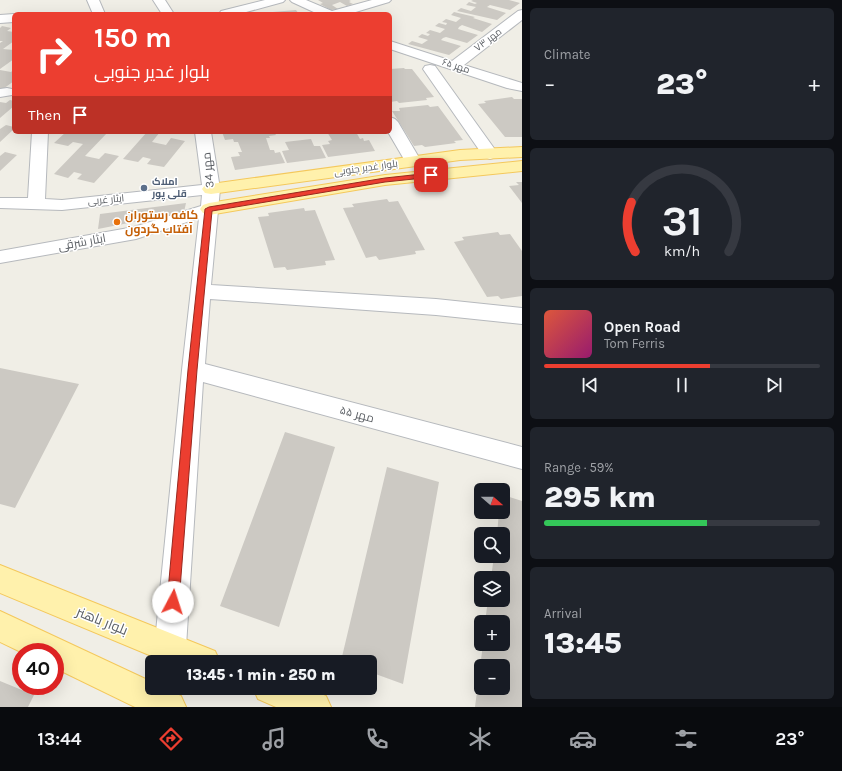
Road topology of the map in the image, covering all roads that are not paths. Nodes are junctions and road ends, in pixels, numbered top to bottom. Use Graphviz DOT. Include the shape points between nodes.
graph roads {
  1 [pos="92,0"];
  2 [pos="159,0"];
  3 [pos="279,0"];
  4 [pos="296,0"];
  5 [pos="385,0"];
  6 [pos="98,12"];
  7 [pos="167,12"];
  8 [pos="240,12"];
  9 [pos="323,12"];
  10 [pos="343,12"];
  11 [pos="522,14"];
  12 [pos="12,18"];
  13 [pos="0,19"];
  14 [pos="392,46"];
  15 [pos="454,66"];
  16 [pos="430,68"];
  17 [pos="522,87"];
  18 [pos="392,125"];
  19 [pos="40,134"];
  20 [pos="203,134"];
  21 [pos="522,152"];
  22 [pos="490,154"];
  23 [pos="413,161"];
  24 [pos="522,166"];
  25 [pos="210,199"];
  26 [pos="0,203"];
  27 [pos="36,204"];
  28 [pos="0,257"];
  29 [pos="200,291"];
  30 [pos="522,316"];
  31 [pos="193,370"];
  32 [pos="522,458"];
  33 [pos="0,579"];
  34 [pos="0,626"];
  35 [pos="36,643"];
  36 [pos="167,655"];
  37 [pos="169,655"];
  38 [pos="64,656"];
  39 [pos="287,695"];
  40 [pos="168,703"];
  41 [pos="315,707"];
  1 -- 6 [label="street"];
  2 -- 7 [label="street"];
  3 -- 8 [label="street"];
  4 -- 9 [label="street"];
  5 -- 10 [label="street"];
  11 -- 15 [label="street, مهر ۷۳"];
  12 -- 13 [label="street"];
  14 -- 15 [label="street, مهر ۶۵"];
  15 -- 17 [label="street, مهر ۶۵"];
  16 -- 22 [label="street"];
  18 -- 23 [label="street"];
  19 -- 27 [label="street"];
  20 -- 25 [label="street, مهر 34"];
  21 -- 22 [label="main road, بلوار غدیر جنوبی"];
  22 -- 23 [label="main road, بلوار غدیر جنوبی"];
  23 -- 25 [label="main road, بلوار غدیر جنوبی"];
  24 -- 25 [label="main road, بلوار غدیر جنوبی"];
  25 -- 27 [label="street, ایثار غربی"];
  25 -- 28 [label="street, ایثار شرقی" via="136,233"];
  25 -- 29 [label="street, مهر 34"];
  26 -- 27 [label="street, ایثار غربی"];
  29 -- 30 [label="street" via="436,307"];
  29 -- 31 [label="street, مهر 34"];
  31 -- 32 [label="street, مهر ۵۵"];
  31 -- 37 [label="street, مهر 34"];
  33 -- 36 [label="main road, بلوار باهنر"];
  34 -- 35 [label="main road"];
  38 -- 40 [label="main road"];
  39 -- 41 [label="main road"];
}
